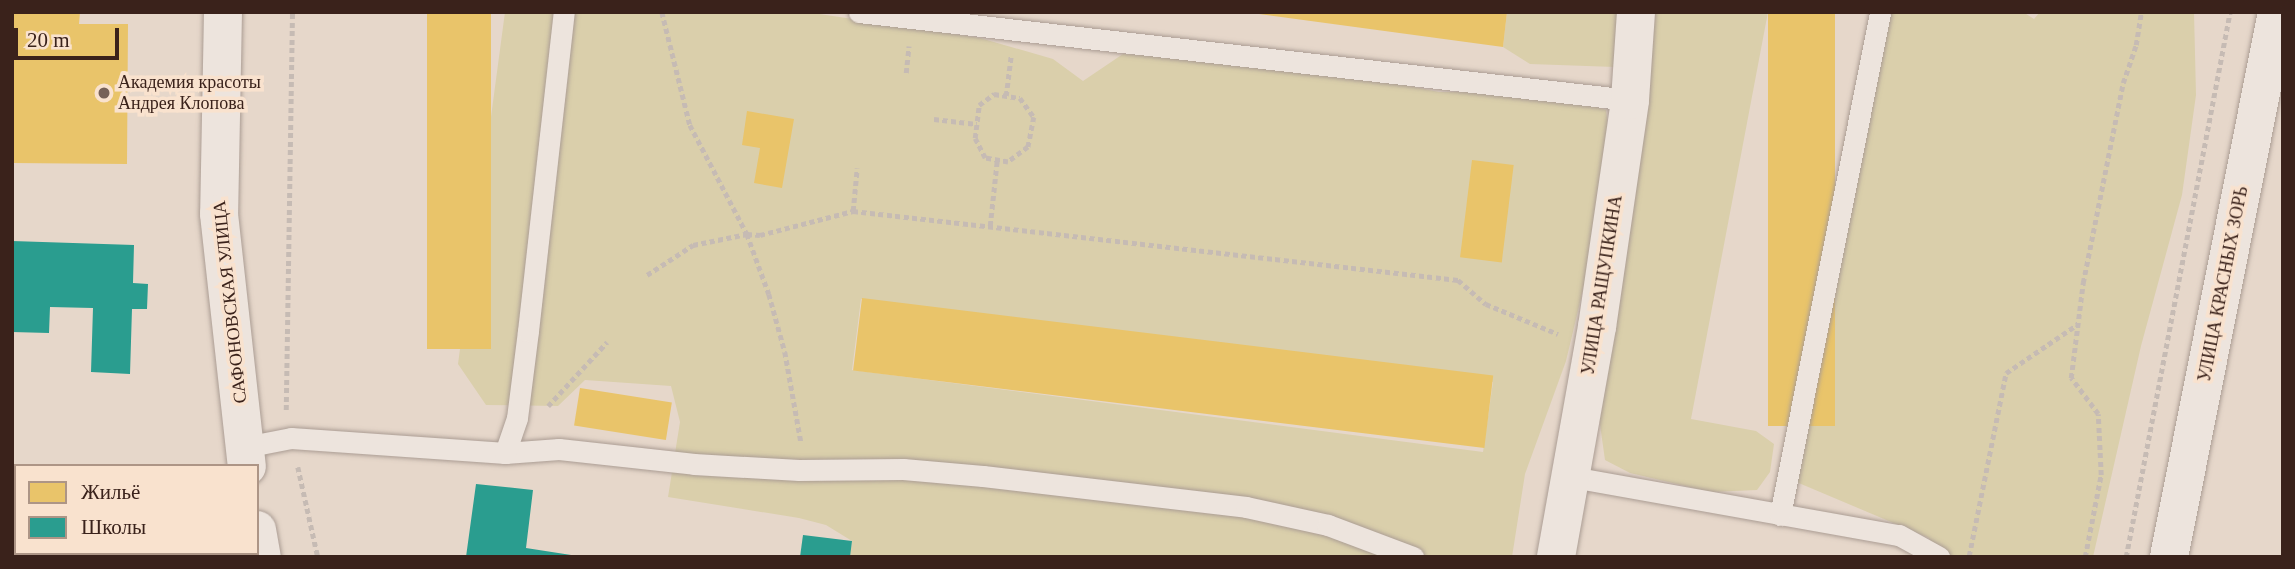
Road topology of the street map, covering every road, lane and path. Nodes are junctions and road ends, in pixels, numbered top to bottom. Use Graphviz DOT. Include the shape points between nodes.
graph roads {
  1 [pos="223,12"];
  2 [pos="292,12"];
  3 [pos="564,12"];
  4 [pos="662,12"];
  5 [pos="859,12"];
  6 [pos="1636,12"];
  7 [pos="2141,12"];
  8 [pos="2230,12"];
  9 [pos="2277,12"];
  10 [pos="1880,13"];
  11 [pos="1014,30"];
  12 [pos="1006,96"];
  13 [pos="1630,100"];
  14 [pos="934,119"];
  15 [pos="977,124"];
  16 [pos="997,160"];
  17 [pos="857,168"];
  18 [pos="853,211"];
  19 [pos="990,226"];
  20 [pos="747,234"];
  21 [pos="647,275"];
  22 [pos="2078,324"];
  23 [pos="1559,334"];
  24 [pos="607,342"];
  25 [pos="542,413"];
  26 [pos="291,438"];
  27 [pos="505,453"];
  28 [pos="246,456"];
  29 [pos="807,470"];
  30 [pos="1572,477"];
  31 [pos="1780,515"];
  32 [pos="318,557"];
  33 [pos="1413,557"];
  34 [pos="1556,557"];
  35 [pos="1939,557"];
  36 [pos="1969,557"];
  37 [pos="2085,557"];
  38 [pos="2126,557"];
  39 [pos="2169,557"];
  1 -- 28 [label="street, САФОНОВСКАЯ УЛИЦА" via="219,214"];
  2 -- 26 [label="path" via="284,398"];
  3 -- 27 [label="lane" via="517,418"];
  4 -- 20 [label="path" via="690,125"];
  5 -- 11 [label="lane"];
  6 -- 13 [label="street, УЛИЦА РАЩУПКИНА"];
  7 -- 22 [label="path" via="2102,183"];
  8 -- 38 [label="path"];
  9 -- 39 [label="street, УЛИЦА КРАСНЫХ ЗОРЬ"];
  10 -- 31 [label="lane"];
  11 -- 12 [label="path"];
  11 -- 13 [label="lane"];
  12 -- 15 [label="path" via="994,94 979,105"];
  12 -- 16 [label="path" via="1020,98 1034,117 1028,147 1008,162"];
  13 -- 30 [label="street, УЛИЦА РАЩУПКИНА"];
  14 -- 15 [label="path"];
  15 -- 16 [label="path" via="975,138 985,158"];
  16 -- 19 [label="path"];
  17 -- 18 [label="path"];
  18 -- 19 [label="path"];
  18 -- 20 [label="path" via="760,235"];
  19 -- 23 [label="path" via="1458,280 1486,304"];
  20 -- 21 [label="path" via="693,245"];
  20 -- 29 [label="path" via="785,352"];
  22 -- 36 [label="path" via="2006,373"];
  22 -- 37 [label="path" via="2071,378 2098,414 2101,475"];
  24 -- 25 [label="path"];
  26 -- 27 [label="lane"];
  26 -- 28 [label="lane"];
  26 -- 32 [label="path"];
  27 -- 29 [label="lane" via="559,449 694,464"];
  29 -- 33 [label="lane" via="913,470 1246,507 1328,525"];
  30 -- 31 [label="lane"];
  30 -- 34 [label="street, УЛИЦА РАЩУПКИНА"];
  31 -- 35 [label="lane" via="1899,535"];
}
